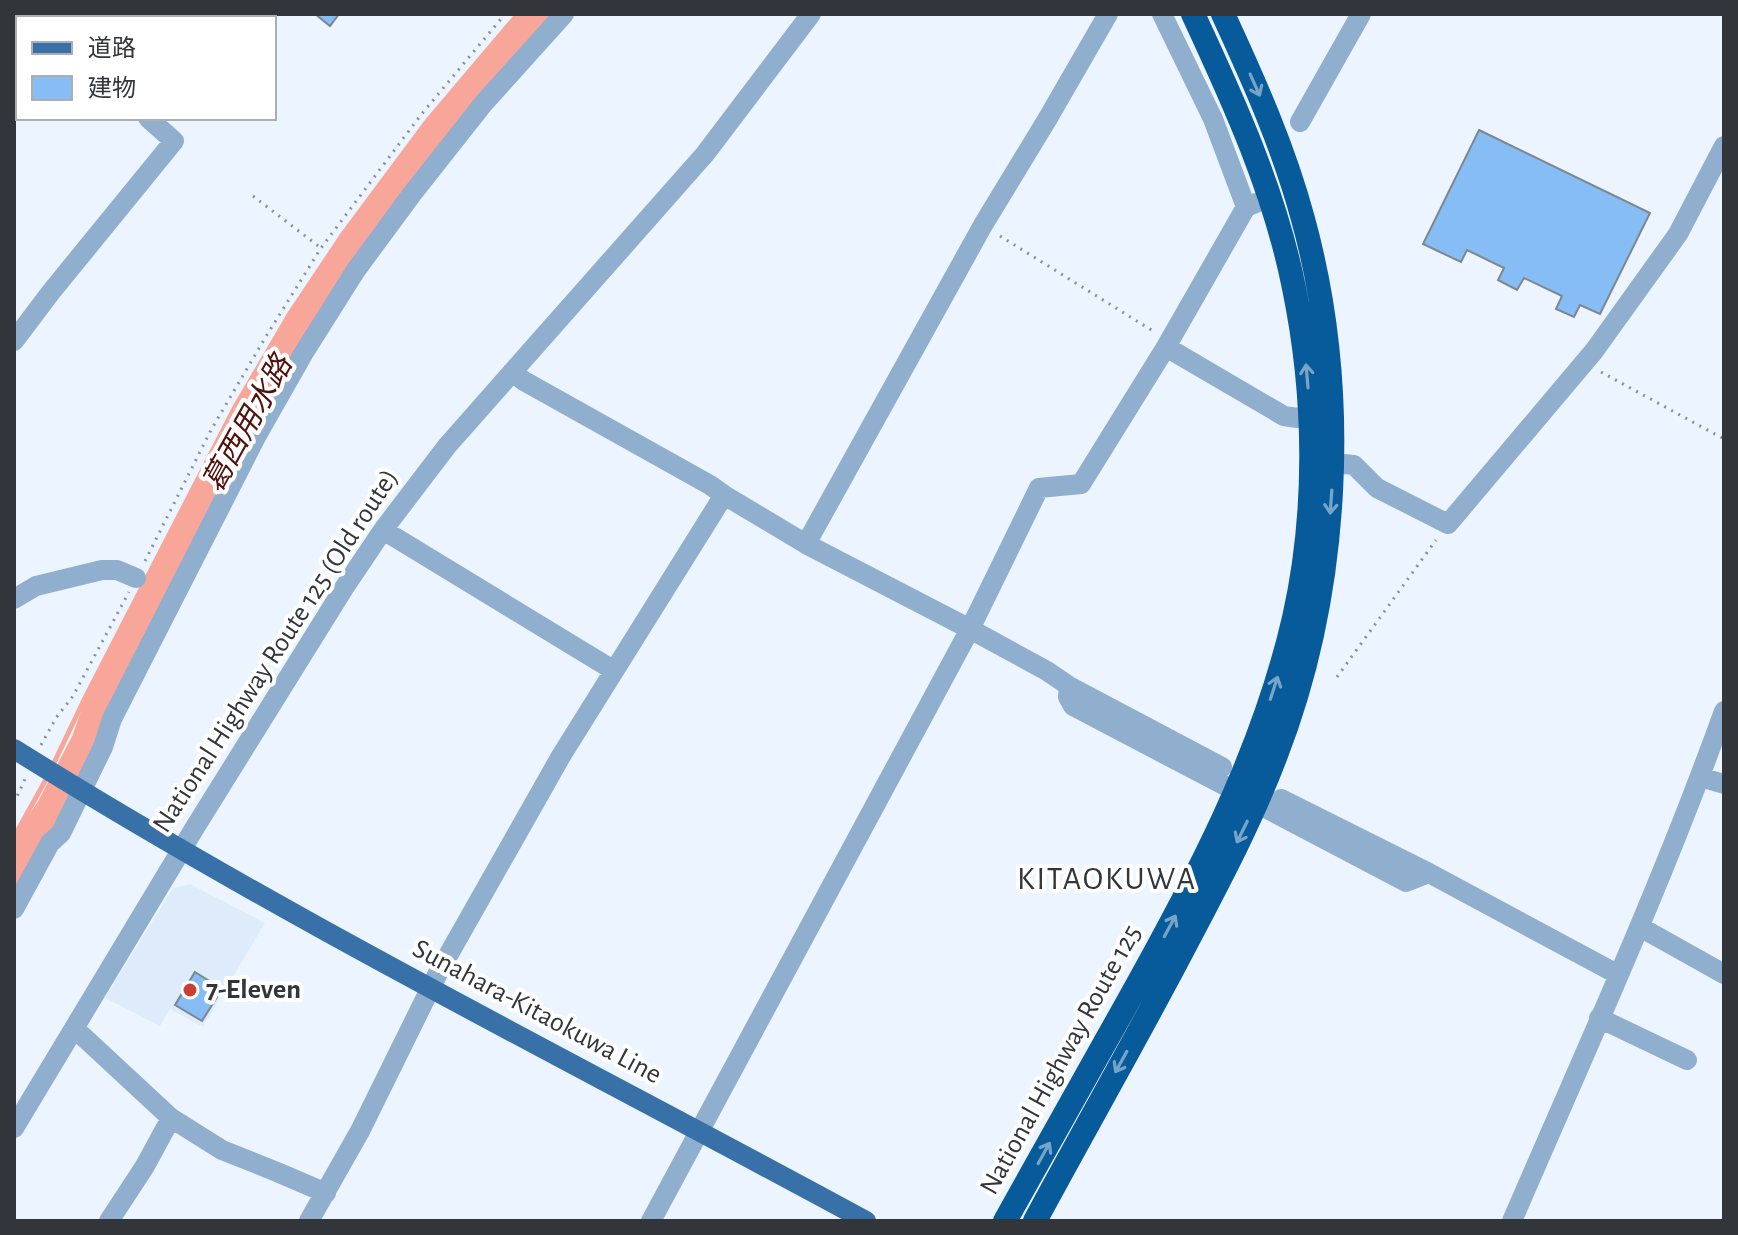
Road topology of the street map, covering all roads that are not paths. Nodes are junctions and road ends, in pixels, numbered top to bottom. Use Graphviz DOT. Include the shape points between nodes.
graph roads {
  1 [pos="564,14"];
  2 [pos="811,14"];
  3 [pos="1108,14"];
  4 [pos="1162,14"];
  5 [pos="1193,14"];
  6 [pos="1223,14"];
  7 [pos="1361,14"];
  8 [pos="150,120"];
  9 [pos="1300,122"];
  10 [pos="1724,146"];
  11 [pos="1271,198"];
  12 [pos="1246,207"];
  13 [pos="14,341"];
  14 [pos="1168,344"];
  15 [pos="512,372"];
  16 [pos="1310,416"];
  17 [pos="1331,466"];
  18 [pos="724,495"];
  19 [pos="383,530"];
  20 [pos="806,544"];
  21 [pos="136,578"];
  22 [pos="14,599"];
  23 [pos="970,629"];
  24 [pos="613,670"];
  25 [pos="1069,686"];
  26 [pos="1724,711"];
  27 [pos="14,749"];
  28 [pos="1222,767"];
  29 [pos="1700,777"];
  30 [pos="1724,784"];
  31 [pos="78,789"];
  32 [pos="1247,797"];
  33 [pos="1281,799"];
  34 [pos="182,850"];
  35 [pos="1429,873"];
  36 [pos="14,909"];
  37 [pos="1640,927"];
  38 [pos="1617,974"];
  39 [pos="1724,974"];
  40 [pos="430,987"];
  41 [pos="1599,1018"];
  42 [pos="74,1028"];
  43 [pos="1687,1060"];
  44 [pos="171,1118"];
  45 [pos="14,1128"];
  46 [pos="700,1131"];
  47 [pos="326,1193"];
  48 [pos="109,1221"];
  49 [pos="309,1221"];
  50 [pos="651,1221"];
  51 [pos="866,1221"];
  52 [pos="1005,1221"];
  53 [pos="1035,1221"];
  54 [pos="1512,1221"];
  1 -- 31 [label="street" via="421,182 303,354"];
  2 -- 15 [label="street, National Highway Route 125 (Old route)" via="705,154"];
  3 -- 20 [label="street" via="983,225"];
  4 -- 12 [label="street" via="1213,119"];
  5 -- 11 [label="highway, National Highway Route 125"];
  6 -- 17 [label="highway, National Highway Route 125, one-way" via="1265,106 1304,221 1325,334"];
  7 -- 9 [label="street"];
  8 -- 13 [label="street" via="174,141"];
  10 -- 17 [label="street" via="1678,234 1584,363 1448,524 1377,488 1354,465"];
  11 -- 12 [label="street"];
  16 -- 11 [label="highway, National Highway Route 125, one-way" via="1303,335"];
  12 -- 14 [label="street"];
  14 -- 16 [label="street" via="1284,416"];
  14 -- 23 [label="street" via="1081,484 1039,488"];
  15 -- 18 [label="street"];
  15 -- 19 [label="street, National Highway Route 125 (Old route)"];
  32 -- 16 [label="highway, National Highway Route 125, one-way" via="1294,617 1305,553"];
  17 -- 32 [label="highway, National Highway Route 125, one-way" via="1327,553 1316,622 1277,753"];
  18 -- 20 [label="street"];
  18 -- 24 [label="street"];
  19 -- 24 [label="street"];
  19 -- 34 [label="street, National Highway Route 125 (Old route)"];
  20 -- 23 [label="street"];
  21 -- 22 [label="street" via="102,570 36,586"];
  23 -- 25 [label="street"];
  23 -- 46 [label="street"];
  24 -- 40 [label="street"];
  25 -- 28 [label="street"];
  25 -- 32 [label="street" via="1073,706"];
  26 -- 29 [label="street"];
  27 -- 31 [label="main road"];
  29 -- 30 [label="street"];
  29 -- 37 [label="street"];
  31 -- 34 [label="main road, Sunahara-Kitaokuwa Line"];
  31 -- 36 [label="street" via="61,833 50,843"];
  32 -- 35 [label="street" via="1406,882"];
  52 -- 32 [label="highway, National Highway Route 125, one-way"];
  32 -- 53 [label="highway, National Highway Route 125, one-way" via="1214,890"];
  33 -- 35 [label="street"];
  34 -- 40 [label="main road, Sunahara-Kitaokuwa Line"];
  34 -- 42 [label="street, National Highway Route 125 (Old route)"];
  35 -- 38 [label="street"];
  37 -- 38 [label="street"];
  37 -- 39 [label="street"];
  38 -- 41 [label="street"];
  40 -- 46 [label="main road, Sunahara-Kitaokuwa Line"];
  40 -- 47 [label="street"];
  41 -- 43 [label="street"];
  41 -- 54 [label="street"];
  42 -- 44 [label="street"];
  42 -- 45 [label="street, National Highway Route 125 (Old route)"];
  44 -- 47 [label="street" via="222,1150"];
  44 -- 48 [label="street"];
  46 -- 50 [label="street"];
  46 -- 51 [label="main road, Sunahara-Kitaokuwa Line"];
  47 -- 49 [label="street"];
}
